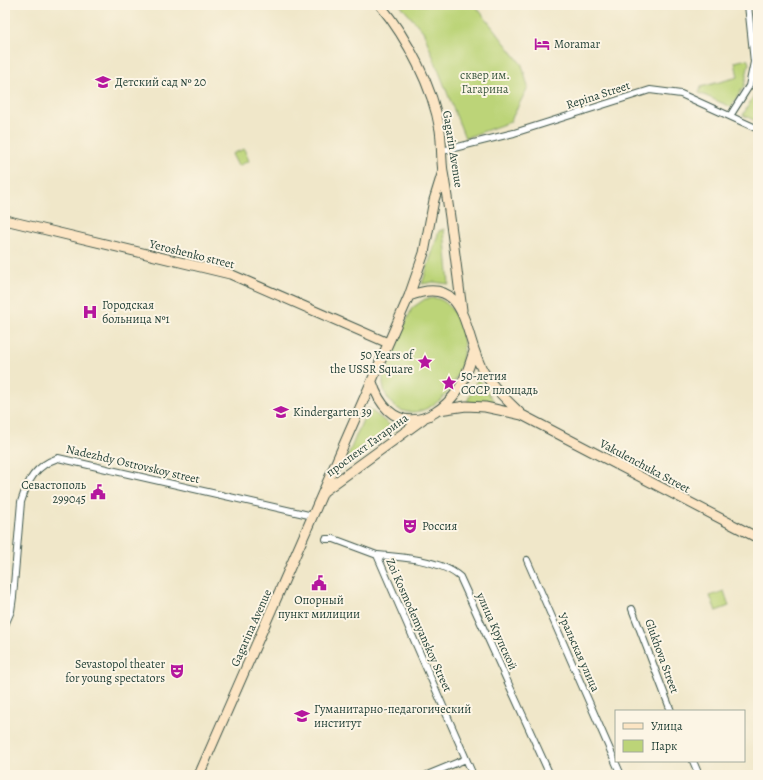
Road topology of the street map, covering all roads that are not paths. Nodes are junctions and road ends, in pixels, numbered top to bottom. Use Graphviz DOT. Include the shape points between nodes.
graph roads {
  1 [pos="380,5"];
  2 [pos="748,5"];
  3 [pos="730,116"];
  4 [pos="758,129"];
  5 [pos="442,152"];
  6 [pos="443,171"];
  7 [pos="5,220"];
  8 [pos="409,296"];
  9 [pos="462,310"];
  10 [pos="388,343"];
  11 [pos="474,351"];
  12 [pos="372,382"];
  13 [pos="439,410"];
  14 [pos="522,415"];
  15 [pos="425,418"];
  16 [pos="324,491"];
  17 [pos="313,516"];
  18 [pos="758,538"];
  19 [pos="326,539"];
  20 [pos="377,555"];
  21 [pos="527,560"];
  22 [pos="632,609"];
  23 [pos="5,625"];
  24 [pos="671,710"];
  25 [pos="466,759"];
  26 [pos="615,761"];
  27 [pos="615,762"];
  28 [pos="693,762"];
  29 [pos="200,775"];
  30 [pos="428,775"];
  31 [pos="473,775"];
  32 [pos="550,775"];
  33 [pos="621,775"];
  34 [pos="699,775"];
  1 -- 5 [label="main road, Gagarin Avenue" via="402,35 417,63 435,111"];
  2 -- 3 [label="street" via="754,62 749,86"];
  3 -- 4 [label="street, Repina Street"];
  3 -- 5 [label="street, Repina Street" via="681,94 650,90 517,132"];
  5 -- 6 [label="main road, Gagarin Avenue"];
  6 -- 8 [label="main road" via="434,200 424,253"];
  6 -- 9 [label="main road, Gagarin Avenue"];
  7 -- 10 [label="main road, Yeroshenko street" via="230,274"];
  8 -- 9 [label="main road" via="423,291 439,291 452,298"];
  8 -- 10 [label="main road"];
  9 -- 11 [label="main road"];
  10 -- 12 [label="main road"];
  11 -- 13 [label="main road" via="459,389"];
  11 -- 14 [label="main road, Vakulenchuka Street" via="493,386"];
  12 -- 15 [label="main road" via="377,397 389,412 406,419"];
  12 -- 16 [label="main road, проспект Гагарина"];
  13 -- 14 [label="main road, Vakulenchuka Street" via="466,406 485,407"];
  13 -- 15 [label="main road"];
  14 -- 18 [label="main road, Vakulenchuka Street"];
  15 -- 16 [label="main road, проспект Гагарина"];
  16 -- 17 [label="main road, Gagarina Avenue"];
  17 -- 23 [label="street, Nadezhdy Ostrovskoy street" via="58,458 35,470 25,489 21,502 11,611"];
  17 -- 29 [label="main road, Gagarina Avenue"];
  19 -- 20 [label="street, Zoi Kosmodemyanskoy Street" via="334,539"];
  20 -- 25 [label="street, Zoi Kosmodemyanskoy Street"];
  20 -- 32 [label="street, улица Крупской" via="409,558 453,571 460,577"];
  21 -- 26 [label="street, Уральская улица"];
  22 -- 24 [label="street, Glukhova Street"];
  25 -- 30 [label="street"];
  25 -- 31 [label="street, Zoi Kosmodemyanskoy Street"];
  27 -- 33 [label="street, Уральская улица"];
  28 -- 34 [label="street"];
}
